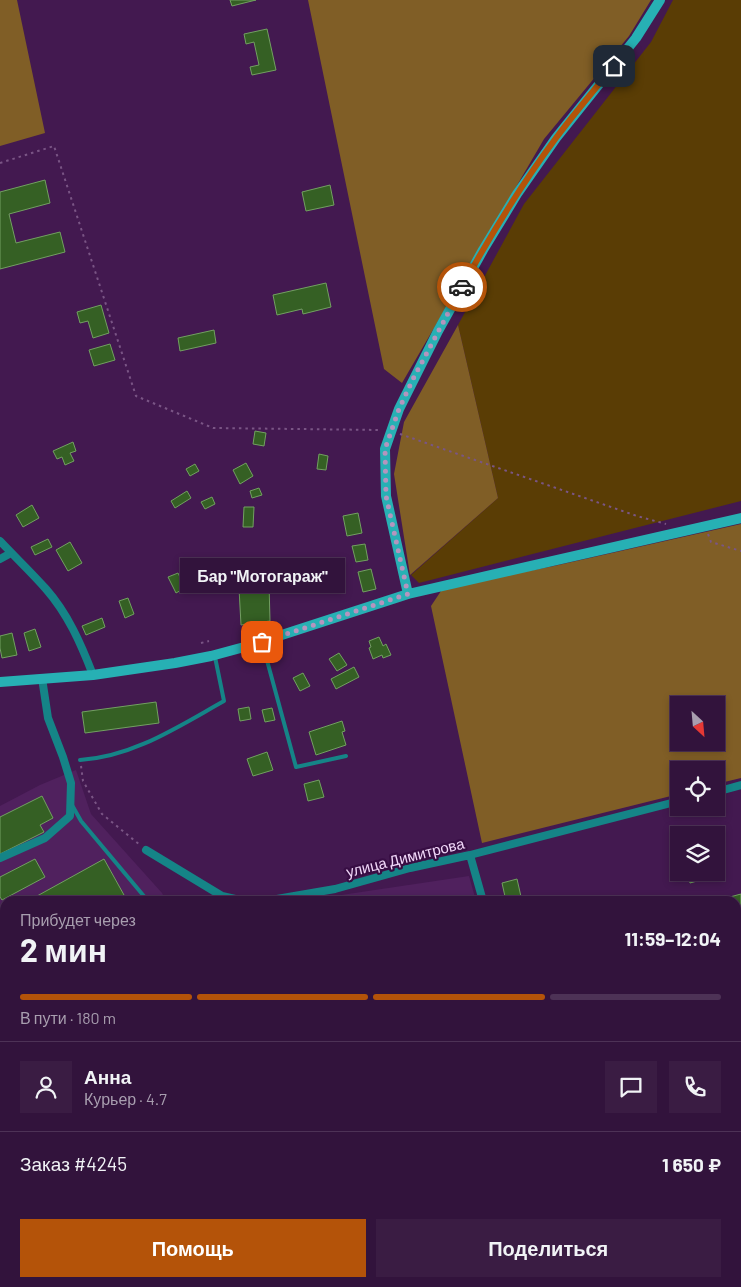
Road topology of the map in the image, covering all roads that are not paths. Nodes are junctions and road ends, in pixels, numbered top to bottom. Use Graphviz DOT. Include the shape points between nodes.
graph roads {
  1 [pos="660,0"];
  2 [pos="741,518"];
  3 [pos="0,541"];
  4 [pos="10,552"];
  5 [pos="0,558"];
  6 [pos="408,594"];
  7 [pos="262,642"];
  8 [pos="215,654"];
  9 [pos="93,674"];
  10 [pos="42,678"];
  11 [pos="0,682"];
  12 [pos="346,756"];
  13 [pos="80,760"];
  14 [pos="741,785"];
  15 [pos="725,789"];
  16 [pos="71,803"];
  17 [pos="670,803"];
  18 [pos="146,850"];
  19 [pos="470,855"];
  20 [pos="0,858"];
  21 [pos="144,896"];
  22 [pos="222,896"];
  23 [pos="294,896"];
  24 [pos="482,896"];
  1 -- 6 [label="main road" via="636,38 556,138 512,202 438,331 399,409 385,449 386,496"];
  2 -- 6 [label="main road"];
  3 -- 4 [label="street"];
  4 -- 5 [label="street"];
  4 -- 9 [label="street" via="47,590 69,621"];
  6 -- 7 [label="main road"];
  7 -- 8 [label="main road"];
  7 -- 12 [label="lane" via="296,767"];
  8 -- 9 [label="main road"];
  8 -- 13 [label="lane" via="224,701 124,752"];
  9 -- 10 [label="main road"];
  10 -- 11 [label="main road"];
  10 -- 16 [label="street" via="48,718 71,783"];
  14 -- 15 [label="street"];
  16 -- 20 [label="street" via="70,816 45,838"];
  16 -- 21 [label="lane" via="81,821"];
  17 -- 19 [label="street, улица Димитрова"];
  18 -- 22 [label="street, улица Димитрова"];
  19 -- 23 [label="street, улица Димитрова"];
  19 -- 24 [label="street"];
}
